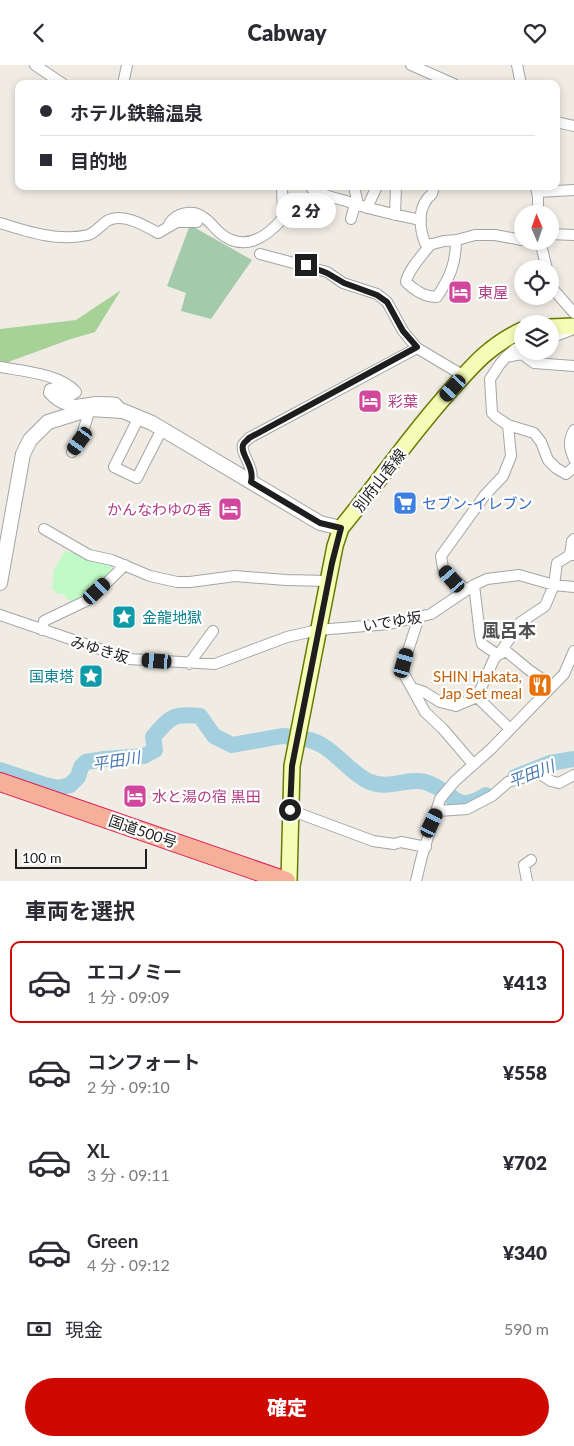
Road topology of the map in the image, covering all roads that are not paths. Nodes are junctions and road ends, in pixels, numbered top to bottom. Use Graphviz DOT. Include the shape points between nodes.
graph roads {
  1 [pos="35,65"];
  2 [pos="127,65"];
  3 [pos="410,65"];
  4 [pos="517,65"];
  5 [pos="57,80"];
  6 [pos="124,80"];
  7 [pos="445,80"];
  8 [pos="520,80"];
  9 [pos="560,123"];
  10 [pos="574,126"];
  11 [pos="282,190"];
  12 [pos="314,190"];
  13 [pos="355,190"];
  14 [pos="374,190"];
  15 [pos="396,190"];
  16 [pos="433,190"];
  17 [pos="537,190"];
  18 [pos="560,190"];
  19 [pos="574,190"];
  20 [pos="538,205"];
  21 [pos="360,206"];
  22 [pos="395,215"];
  23 [pos="351,219"];
  24 [pos="421,220"];
  25 [pos="197,221"];
  26 [pos="0,223"];
  27 [pos="167,227"];
  28 [pos="559,234"];
  29 [pos="574,235"];
  30 [pos="514,239"];
  31 [pos="456,240"];
  32 [pos="431,244"];
  33 [pos="260,254"];
  34 [pos="559,295"];
  35 [pos="574,313"];
  36 [pos="559,327"];
  37 [pos="574,327"];
  38 [pos="514,334"];
  39 [pos="559,334"];
  40 [pos="417,347"];
  41 [pos="514,350"];
  42 [pos="506,357"];
  43 [pos="574,366"];
  44 [pos="0,367"];
  45 [pos="464,376"];
  46 [pos="90,409"];
  47 [pos="123,411"];
  48 [pos="139,417"];
  49 [pos="508,425"];
  50 [pos="162,429"];
  51 [pos="574,430"];
  52 [pos="72,452"];
  53 [pos="574,459"];
  54 [pos="574,467"];
  55 [pos="251,482"];
  56 [pos="341,528"];
  57 [pos="44,529"];
  58 [pos="574,539"];
  59 [pos="572,555"];
  60 [pos="125,565"];
  61 [pos="328,581"];
  62 [pos="0,583"];
  63 [pos="554,585"];
  64 [pos="574,587"];
  65 [pos="470,588"];
  66 [pos="0,615"];
  67 [pos="419,617"];
  68 [pos="42,629"];
  69 [pos="318,630"];
  70 [pos="213,631"];
  71 [pos="574,651"];
  72 [pos="498,655"];
  73 [pos="189,664"];
  74 [pos="569,675"];
  75 [pos="552,686"];
  76 [pos="412,688"];
  77 [pos="477,697"];
  78 [pos="510,729"];
  79 [pos="473,764"];
  80 [pos="574,775"];
  81 [pos="0,782"];
  82 [pos="0,794"];
  83 [pos="290,810"];
  84 [pos="438,811"];
  85 [pos="426,847"];
  86 [pos="531,859"];
  87 [pos="252,881"];
  88 [pos="287,881"];
  89 [pos="416,881"];
  90 [pos="527,881"];
  1 -- 5 [label="street"];
  2 -- 6 [label="street"];
  3 -- 7 [label="street"];
  4 -- 8 [label="street"];
  9 -- 10 [label="street"];
  11 -- 27 [label="street" via="283,218 261,239 235,241 221,234 199,214 189,212 176,216"];
  12 -- 21 [label="street" via="323,196"];
  13 -- 21 [label="street"];
  14 -- 21 [label="street"];
  15 -- 22 [label="street"];
  16 -- 24 [label="street" via="425,200"];
  17 -- 20 [label="street"];
  18 -- 19 [label="street"];
  21 -- 22 [label="street"];
  21 -- 23 [label="street"];
  22 -- 24 [label="street"];
  24 -- 32 [label="street" via="420,231 425,243"];
  25 -- 27 [label="street" via="177,222"];
  26 -- 27 [label="street" via="50,236 70,237 90,235 109,220 128,219 158,233"];
  28 -- 29 [label="street"];
  30 -- 31 [label="street" via="475,235"];
  31 -- 32 [label="street"];
  31 -- 32 [label="street" via="450,275 437,297 420,293 406,282 411,269"];
  33 -- 40 [label="street" via="327,273 377,295 387,302 403,331"];
  34 -- 35 [label="street"];
  36 -- 37 [label="main road"];
  37 -- 39 [label="street"];
  38 -- 45 [label="main road, 別府山香線" via="485,353"];
  40 -- 45 [label="street"];
  40 -- 55 [label="street" via="249,438 243,445 243,451 252,472"];
  41 -- 42 [label="street"];
  42 -- 43 [label="street" via="522,354 534,363"];
  42 -- 49 [label="street" via="490,379 490,390 492,413"];
  44 -- 47 [label="street" via="46,376 72,387 76,392 70,396 50,389 49,393 57,401 67,405 116,403"];
  45 -- 56 [label="main road, 別府山香線" via="430,413"];
  46 -- 47 [label="street"];
  46 -- 52 [label="street" via="80,441"];
  46 -- 62 [label="street" via="48,422 30,439 24,454"];
  47 -- 48 [label="street"];
  48 -- 50 [label="street"];
  48 -- 50 [label="street" via="114,467 123,472 137,478"];
  49 -- 54 [label="street" via="534,433 548,460 556,468 566,474"];
  49 -- 65 [label="street" via="511,456 503,476 485,495 441,556 443,568"];
  50 -- 55 [label="street"];
  51 -- 53 [label="street" via="569,447"];
  55 -- 56 [label="street" via="320,523"];
  56 -- 61 [label="main road, 別府山香線"];
  57 -- 60 [label="street" via="89,555"];
  58 -- 59 [label="street"];
  59 -- 63 [label="street" via="558,563"];
  60 -- 61 [label="street" via="150,576 177,582 235,576"];
  60 -- 68 [label="street" via="90,599 44,621"];
  61 -- 69 [label="main road, 別府山香線"];
  63 -- 64 [label="street, いでゆ坂"];
  63 -- 65 [label="street, いでゆ坂" via="519,575 487,579"];
  63 -- 72 [label="street" via="545,606 521,622"];
  65 -- 67 [label="street, いでゆ坂" via="431,614"];
  65 -- 72 [label="street" via="482,644"];
  66 -- 68 [label="street, みゆき坂"];
  67 -- 69 [label="street, いでゆ坂" via="389,624"];
  67 -- 76 [label="street" via="404,663 404,674"];
  68 -- 73 [label="street, みゆき坂" via="119,657"];
  69 -- 73 [label="street, みゆき坂" via="278,640 215,664"];
  69 -- 83 [label="main road, 別府山香線" via="292,766"];
  70 -- 73 [label="street"];
  71 -- 74 [label="street"];
  72 -- 75 [label="street" via="506,651"];
  72 -- 77 [label="street"];
  74 -- 75 [label="street"];
  75 -- 78 [label="street"];
  76 -- 77 [label="street" via="456,706"];
  76 -- 79 [label="street" via="425,712"];
  77 -- 78 [label="street"];
  78 -- 79 [label="street"];
  79 -- 84 [label="street" via="440,799"];
  80 -- 84 [label="street" via="559,783 542,775 532,775 508,782 492,796 467,809"];
  81 -- 88 [label="highway, 国道500号"];
  82 -- 87 [label="highway, 国道500号"];
  83 -- 85 [label="street" via="373,841"];
  83 -- 88 [label="main road, 別府山香線"];
  84 -- 85 [label="street"];
  85 -- 89 [label="street"];
  86 -- 90 [label="street" via="524,865"];
}
